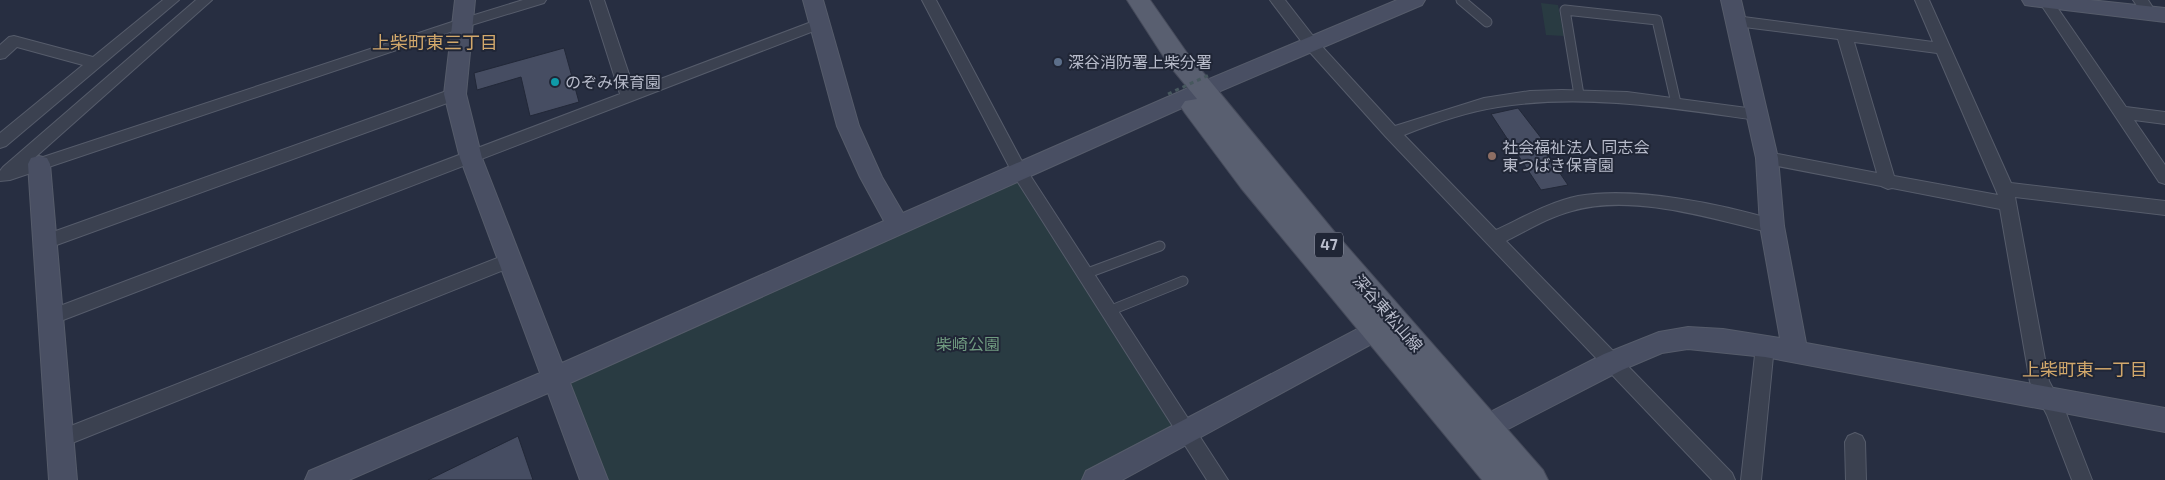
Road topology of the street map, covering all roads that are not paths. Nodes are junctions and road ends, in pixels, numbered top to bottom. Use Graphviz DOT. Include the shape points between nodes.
graph roads {
  1 [pos="172,0"];
  2 [pos="205,0"];
  3 [pos="465,0"];
  4 [pos="540,0"];
  5 [pos="598,0"];
  6 [pos="813,0"];
  7 [pos="929,0"];
  8 [pos="1119,0"];
  9 [pos="1138,0"];
  10 [pos="1277,0"];
  11 [pos="1416,0"];
  12 [pos="1461,0"];
  13 [pos="1922,0"];
  14 [pos="2041,1"];
  15 [pos="1734,10"];
  16 [pos="2152,10"];
  17 [pos="1488,22"];
  18 [pos="460,24"];
  19 [pos="819,24"];
  20 [pos="1844,36"];
  21 [pos="1312,45"];
  22 [pos="1942,48"];
  23 [pos="0,54"];
  24 [pos="95,63"];
  25 [pos="1192,89"];
  26 [pos="455,94"];
  27 [pos="1579,95"];
  28 [pos="629,97"];
  29 [pos="1676,103"];
  30 [pos="2121,112"];
  31 [pos="1756,114"];
  32 [pos="2165,118"];
  33 [pos="1392,133"];
  34 [pos="0,142"];
  35 [pos="471,158"];
  36 [pos="1767,158"];
  37 [pos="39,164"];
  38 [pos="1020,172"];
  39 [pos="2,178"];
  40 [pos="2165,178"];
  41 [pos="1888,183"];
  42 [pos="2007,197"];
  43 [pos="2165,208"];
  44 [pos="899,226"];
  45 [pos="1772,226"];
  46 [pos="1494,239"];
  47 [pos="45,242"];
  48 [pos="1160,246"];
  49 [pos="510,260"];
  50 [pos="1085,274"];
  51 [pos="1183,281"];
  52 [pos="1109,311"];
  53 [pos="51,317"];
  54 [pos="1385,325"];
  55 [pos="1765,346"];
  56 [pos="1795,352"];
  57 [pos="1613,362"];
  58 [pos="555,378"];
  59 [pos="2048,399"];
  60 [pos="2165,420"];
  61 [pos="1185,431"];
  62 [pos="1476,432"];
  63 [pos="60,440"];
  64 [pos="1855,442"];
  65 [pos="63,480"];
  66 [pos="319,480"];
  67 [pos="594,480"];
  68 [pos="1096,480"];
  69 [pos="1218,480"];
  70 [pos="1502,480"];
  71 [pos="1532,480"];
  72 [pos="1725,480"];
  73 [pos="1751,480"];
  74 [pos="1856,480"];
  75 [pos="2082,480"];
  1 -- 24 [label="street"];
  2 -- 39 [label="street"];
  3 -- 18 [label="street"];
  4 -- 18 [label="street"];
  5 -- 28 [label="street"];
  6 -- 19 [label="street"];
  7 -- 38 [label="street"];
  8 -- 25 [label="main road, 深谷東松山線 / 47" via="1161,64"];
  9 -- 25 [label="main road, 深谷東松山線 / 47" via="1178,59"];
  10 -- 21 [label="street"];
  11 -- 21 [label="street"];
  12 -- 17 [label="lane"];
  13 -- 22 [label="street"];
  14 -- 16 [label="street"];
  14 -- 30 [label="street"];
  15 -- 20 [label="street"];
  15 -- 31 [label="street"];
  18 -- 26 [label="street"];
  18 -- 37 [label="street"];
  19 -- 28 [label="street"];
  19 -- 44 [label="street" via="836,92 854,139 871,179"];
  20 -- 22 [label="street"];
  20 -- 41 [label="street"];
  21 -- 25 [label="street"];
  21 -- 33 [label="street"];
  22 -- 42 [label="street"];
  23 -- 24 [label="street" via="14,41"];
  24 -- 34 [label="street"];
  25 -- 38 [label="street"];
  25 -- 54 [label="main road, 深谷東松山線 / 47" via="1250,181"];
  26 -- 35 [label="street"];
  26 -- 47 [label="street"];
  27 -- 29 [label="street"];
  27 -- 29 [label="lane" via="1565,10 1656,20"];
  27 -- 33 [label="street" via="1498,101 1446,113"];
  28 -- 35 [label="street"];
  29 -- 31 [label="street"];
  30 -- 32 [label="street"];
  30 -- 40 [label="street"];
  31 -- 36 [label="street"];
  33 -- 46 [label="street"];
  35 -- 49 [label="street"];
  35 -- 53 [label="street"];
  36 -- 41 [label="street"];
  36 -- 45 [label="street"];
  37 -- 39 [label="street"];
  37 -- 47 [label="street"];
  38 -- 44 [label="street"];
  38 -- 50 [label="street"];
  41 -- 42 [label="street"];
  42 -- 43 [label="street"];
  42 -- 59 [label="street" via="2040,382"];
  44 -- 58 [label="street"];
  45 -- 46 [label="street" via="1654,202 1608,199 1575,203"];
  45 -- 56 [label="street"];
  46 -- 57 [label="street"];
  47 -- 53 [label="street"];
  48 -- 50 [label="lane"];
  49 -- 58 [label="street"];
  49 -- 63 [label="street"];
  50 -- 52 [label="street"];
  51 -- 52 [label="lane"];
  52 -- 61 [label="street"];
  53 -- 63 [label="street"];
  54 -- 61 [label="street"];
  54 -- 62 [label="main road, 深谷東松山線 / 47"];
  55 -- 56 [label="street"];
  55 -- 57 [label="street" via="1688,338 1659,343"];
  55 -- 73 [label="street"];
  56 -- 59 [label="street"];
  57 -- 62 [label="street"];
  57 -- 72 [label="street"];
  58 -- 66 [label="street"];
  58 -- 67 [label="street"];
  59 -- 60 [label="street"];
  59 -- 75 [label="street"];
  61 -- 68 [label="street"];
  61 -- 69 [label="street"];
  62 -- 70 [label="main road, 深谷東松山線 / 47"];
  62 -- 71 [label="main road, 深谷東松山線 / 47"];
  63 -- 65 [label="street"];
  64 -- 74 [label="street"];
}
